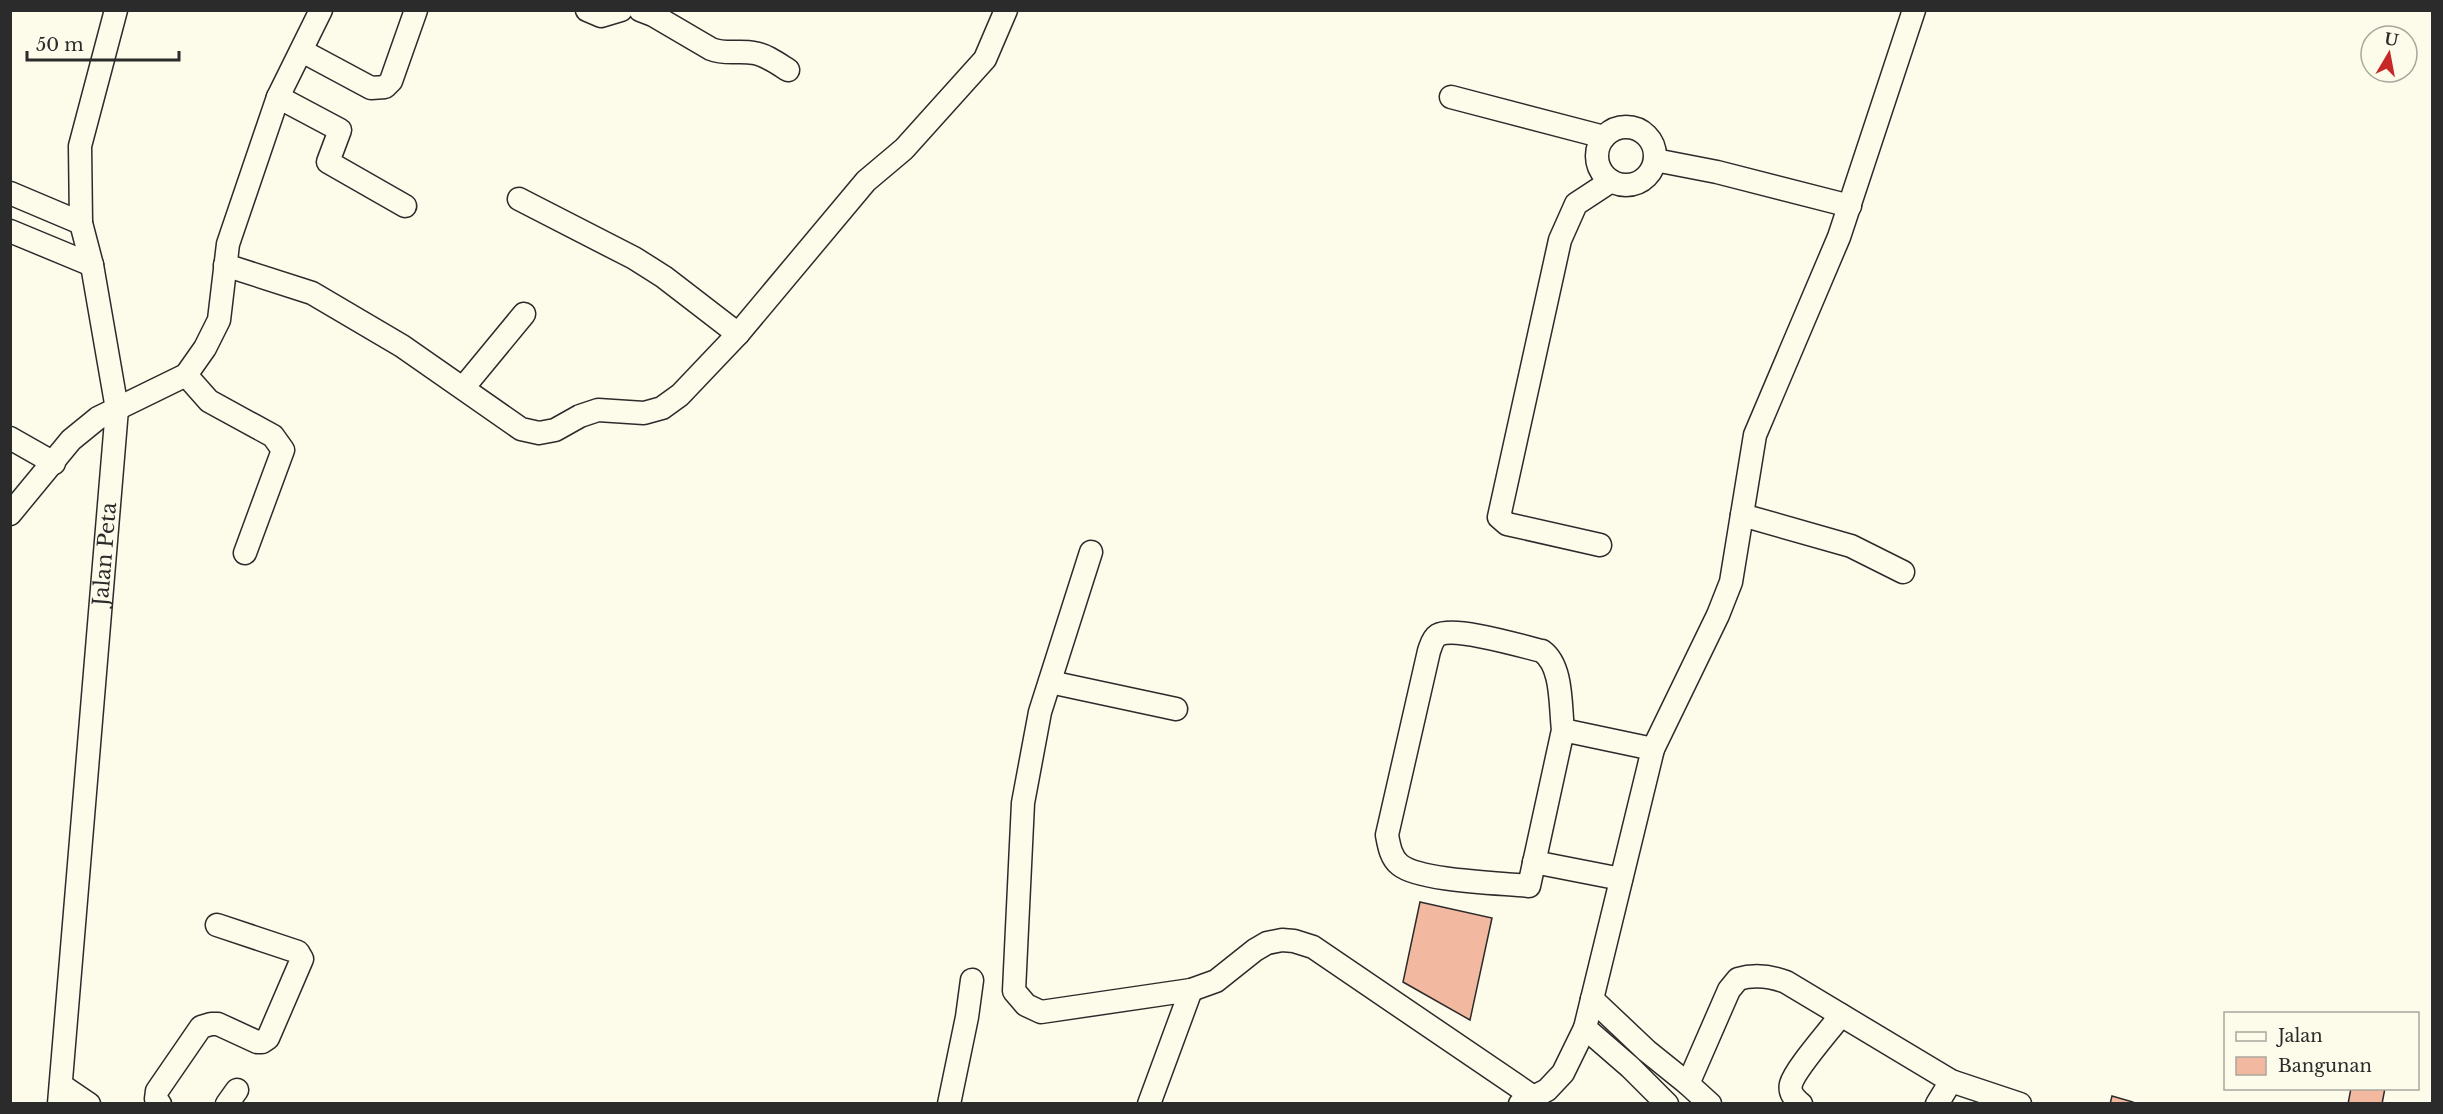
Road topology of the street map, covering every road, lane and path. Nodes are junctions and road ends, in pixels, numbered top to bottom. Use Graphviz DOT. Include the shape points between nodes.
graph roads {
  1 [pos="116,10"];
  2 [pos="321,10"];
  3 [pos="416,10"];
  4 [pos="587,10"];
  5 [pos="621,10"];
  6 [pos="640,10"];
  7 [pos="1006,10"];
  8 [pos="1914,10"];
  9 [pos="302,51"];
  10 [pos="788,70"];
  11 [pos="278,97"];
  12 [pos="1451,97"];
  13 [pos="1604,137"];
  14 [pos="1655,160"];
  15 [pos="1611,181"];
  16 [pos="10,193"];
  17 [pos="519,199"];
  18 [pos="405,206"];
  19 [pos="1850,206"];
  20 [pos="81,223"];
  21 [pos="10,231"];
  22 [pos="92,265"];
  23 [pos="225,265"];
  24 [pos="524,314"];
  25 [pos="738,334"];
  26 [pos="186,375"];
  27 [pos="463,388"];
  28 [pos="117,409"];
  29 [pos="10,438"];
  30 [pos="54,463"];
  31 [pos="10,514"];
  32 [pos="1742,515"];
  33 [pos="1600,545"];
  34 [pos="1091,552"];
  35 [pos="245,553"];
  36 [pos="1903,572"];
  37 [pos="1050,682"];
  38 [pos="1176,709"];
  39 [pos="1563,730"];
  40 [pos="1653,749"];
  41 [pos="1534,862"];
  42 [pos="1621,879"];
  43 [pos="217,925"];
  44 [pos="972,980"];
  45 [pos="1191,990"];
  46 [pos="1592,999"];
  47 [pos="1841,1015"];
  48 [pos="1585,1028"];
  49 [pos="1951,1081"];
  50 [pos="1688,1084"];
  51 [pos="60,1094"];
  52 [pos="1539,1098"];
  53 [pos="89,1104"];
  54 [pos="160,1104"];
  55 [pos="949,1104"];
  56 [pos="1149,1104"];
  57 [pos="1667,1104"];
  58 [pos="1710,1104"];
  59 [pos="1801,1104"];
  60 [pos="1937,1104"];
  61 [pos="2020,1104"];
  1 -- 20 [label="street, Jalan Peta" via="80,146"];
  2 -- 9 [label="street"];
  3 -- 9 [label="street" via="391,81 385,87 371,88"];
  4 -- 5 [label="street" via="601,16"];
  6 -- 10 [label="street" via="711,49 721,53 751,52"];
  7 -- 25 [label="street" via="985,59 904,149 866,181"];
  8 -- 19 [label="street"];
  9 -- 11 [label="street"];
  11 -- 18 [label="street" via="340,130 328,162"];
  11 -- 23 [label="street" via="228,244"];
  12 -- 13 [label="street"];
  13 -- 14 [label="street" via="1618,128 1642,132 1652,144"];
  13 -- 15 [label="street" via="1599,145 1598,165"];
  14 -- 15 [label="street" via="1648,176 1640,182 1630,185"];
  14 -- 19 [label="street"];
  15 -- 33 [label="street" via="1576,204 1560,240 1499,517 1507,524"];
  16 -- 20 [label="street"];
  17 -- 25 [label="street" via="634,258"];
  19 -- 32 [label="street" via="1755,435"];
  20 -- 22 [label="street, Jalan Peta"];
  21 -- 22 [label="street"];
  22 -- 28 [label="street, Jalan Peta"];
  23 -- 26 [label="street" via="219,320"];
  23 -- 27 [label="street" via="312,293 402,346"];
  24 -- 27 [label="street"];
  25 -- 27 [label="street" via="680,395 662,408 644,413 598,410 555,430 539,433 521,429"];
  26 -- 28 [label="street"];
  26 -- 35 [label="street" via="209,401 273,436 283,450"];
  28 -- 30 [label="street" via="98,418 71,440"];
  28 -- 51 [label="street, Jalan Peta"];
  29 -- 30 [label="street"];
  30 -- 31 [label="street"];
  32 -- 36 [label="street" via="1851,546"];
  32 -- 40 [label="street" via="1725,599"];
  34 -- 37 [label="street"];
  37 -- 38 [label="street"];
  37 -- 45 [label="street" via="1040,712 1023,802 1014,991 1026,1005 1041,1012"];
  39 -- 40 [label="street"];
  39 -- 41 [label="street"];
  39 -- 41 [label="street" via="1555,668 1542,651 1467,634 1438,635 1432,642 1387,836 1394,857 1401,866 1427,875 1529,886"];
  40 -- 42 [label="street"];
  41 -- 42 [label="street"];
  42 -- 46 [label="street"];
  43 -- 54 [label="street" via="298,952 302,959 268,1038 257,1042 218,1024 201,1027 157,1091"];
  44 -- 55 [label="street"];
  45 -- 52 [label="street" via="1216,981 1268,943 1294,941 1313,947"];
  45 -- 56 [label="street"];
  46 -- 48 [label="street"];
  46 -- 50 [label="street"];
  47 -- 49 [label="street"];
  47 -- 50 [label="street" via="1773,977 1738,979 1729,990"];
  47 -- 59 [label="street" via="1794,1077 1791,1092"];
  48 -- 52 [label="street" via="1563,1073"];
  48 -- 57 [label="street"];
  49 -- 60 [label="street"];
  49 -- 61 [label="street"];
  50 -- 58 [label="street"];
  51 -- 53 [label="street"];
}
